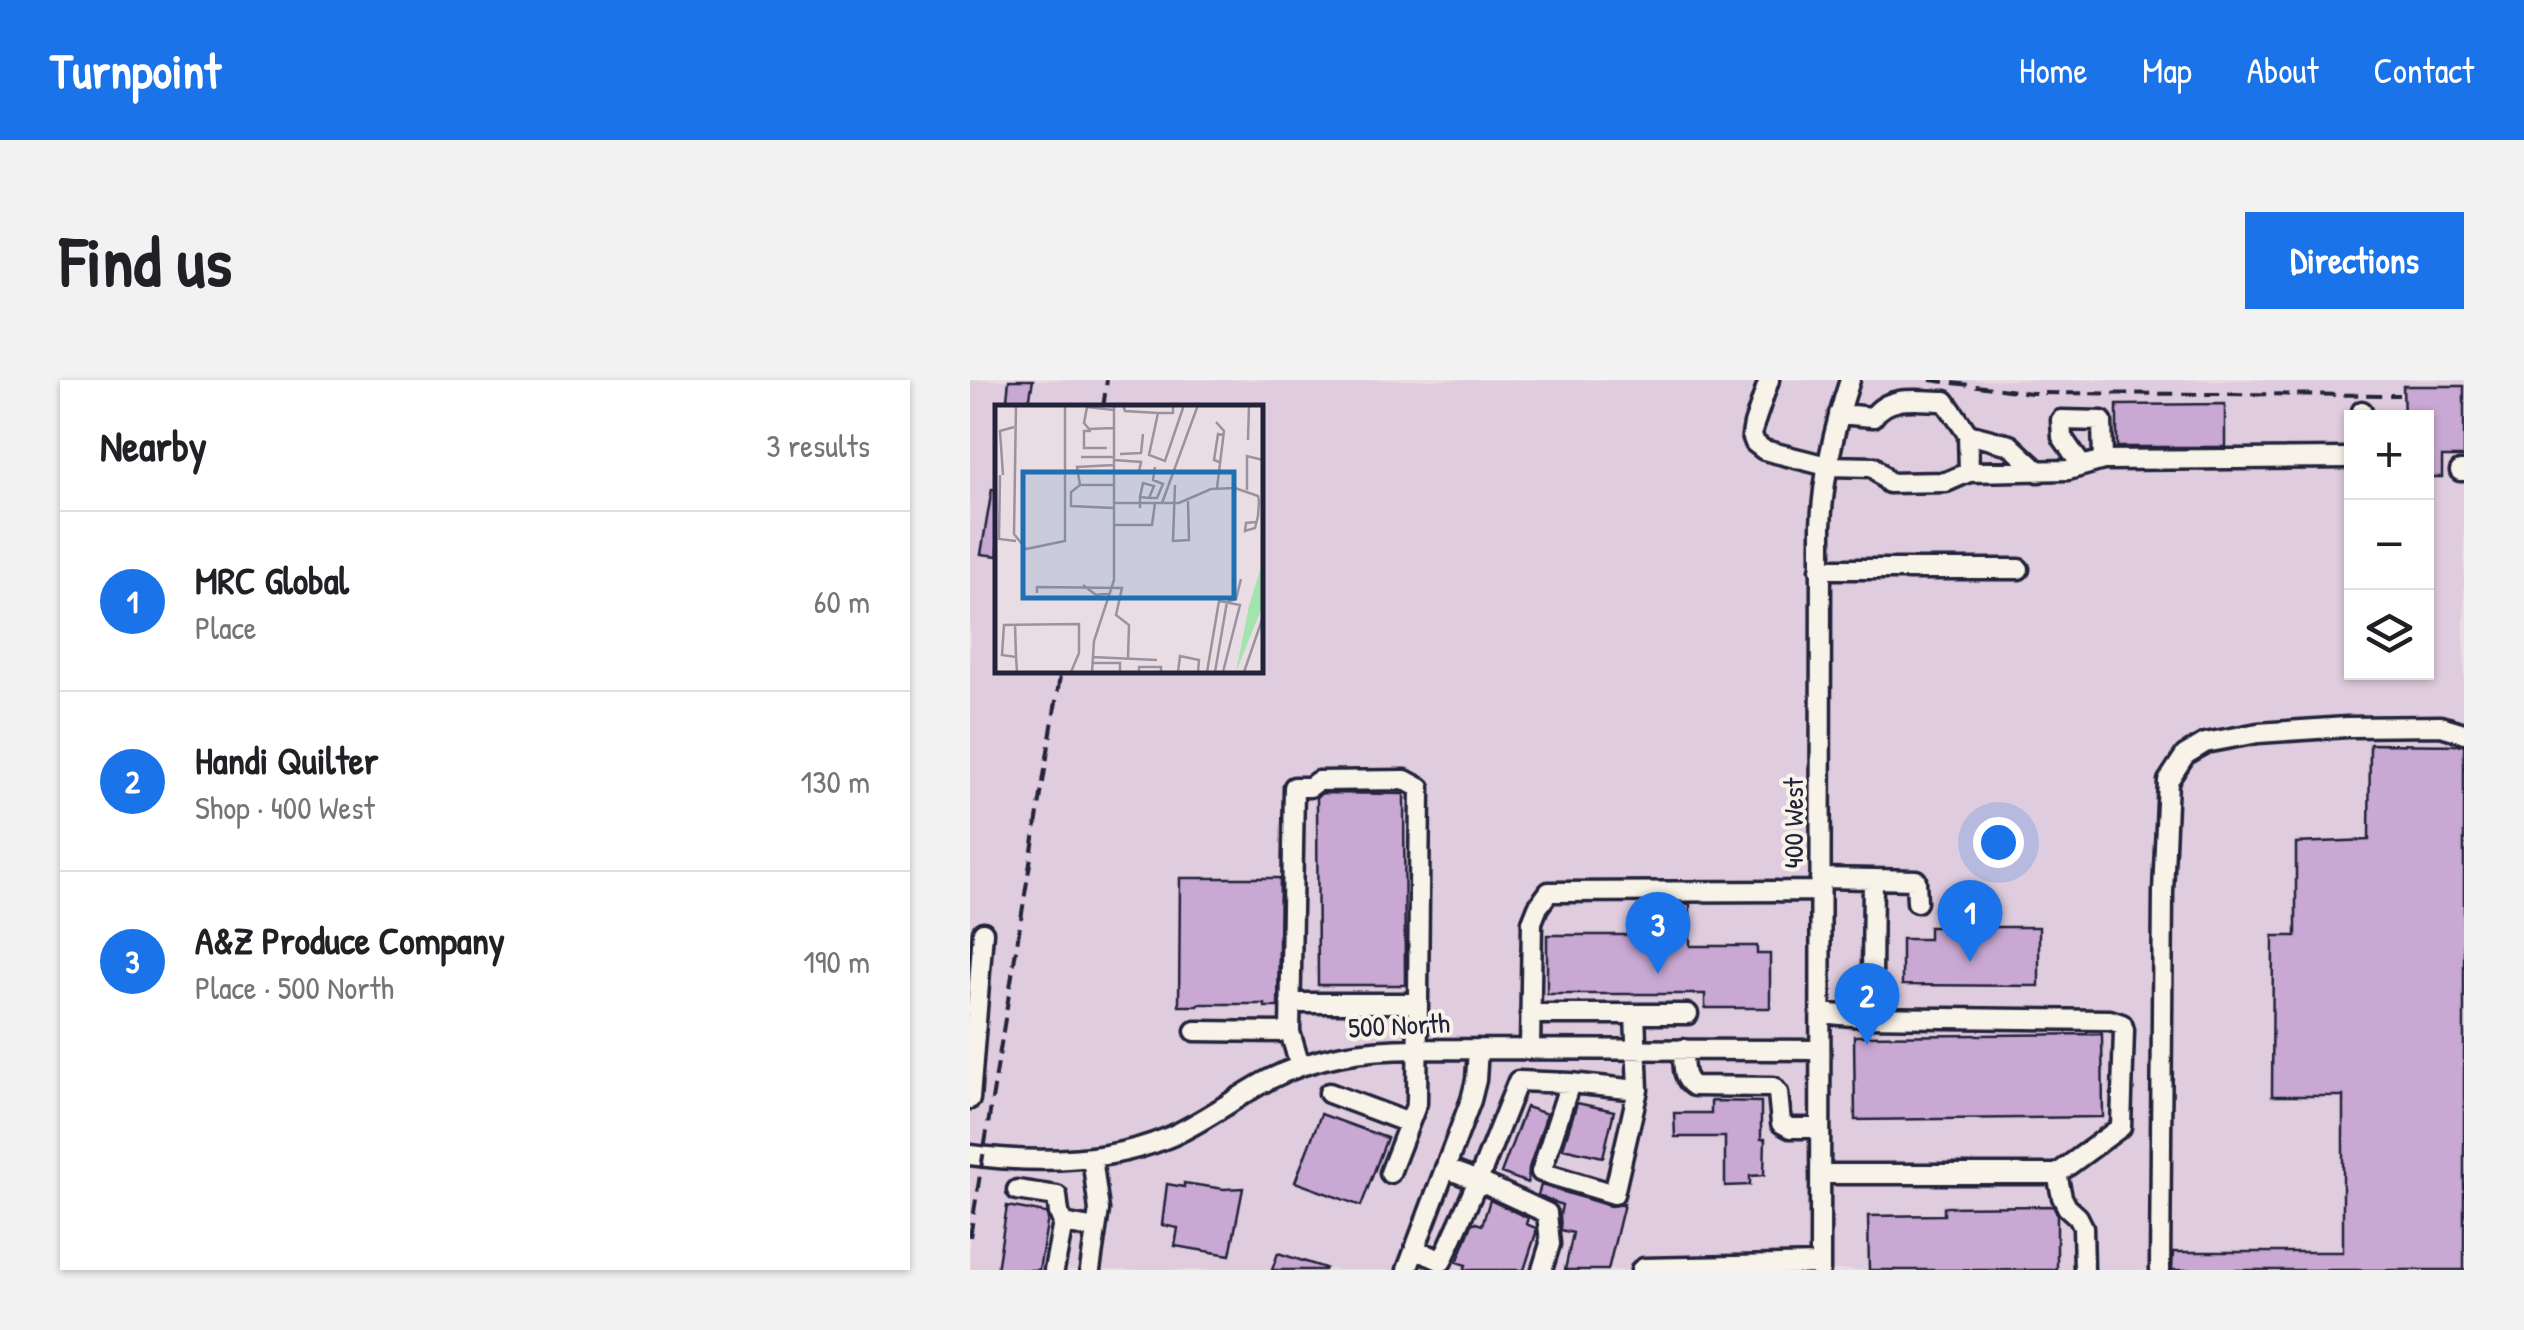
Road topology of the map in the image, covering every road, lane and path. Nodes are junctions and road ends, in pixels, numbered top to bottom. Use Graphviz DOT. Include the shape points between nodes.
graph roads {
  1 [pos="1768,380"];
  2 [pos="1850,380"];
  3 [pos="1839,414"];
  4 [pos="1968,434"];
  5 [pos="2344,458"];
  6 [pos="2102,460"];
  7 [pos="1827,466"];
  8 [pos="2082,466"];
  9 [pos="1969,472"];
  10 [pos="2039,472"];
  11 [pos="1820,569"];
  12 [pos="2019,569"];
  13 [pos="2464,733"];
  14 [pos="1873,879"];
  15 [pos="1820,885"];
  16 [pos="1916,902"];
  17 [pos="983,932"];
  18 [pos="1872,979"];
  19 [pos="1290,1002"];
  20 [pos="1418,1003"];
  21 [pos="1820,1013"];
  22 [pos="1530,1014"];
  23 [pos="1635,1014"];
  24 [pos="1688,1014"];
  25 [pos="1196,1031"];
  26 [pos="1290,1032"];
  27 [pos="1417,1049"];
  28 [pos="1478,1049"];
  29 [pos="1530,1049"];
  30 [pos="1560,1049"];
  31 [pos="1638,1049"];
  32 [pos="1683,1049"];
  33 [pos="1587,1050"];
  34 [pos="1820,1050"];
  35 [pos="1300,1066"];
  36 [pos="1571,1083"];
  37 [pos="1638,1090"];
  38 [pos="1329,1093"];
  39 [pos="970,1100"];
  40 [pos="1409,1123"];
  41 [pos="1820,1128"];
  42 [pos="970,1155"];
  43 [pos="1092,1157"];
  44 [pos="1445,1168"];
  45 [pos="1541,1172"];
  46 [pos="1390,1173"];
  47 [pos="1820,1174"];
  48 [pos="2057,1174"];
  49 [pos="1478,1181"];
  50 [pos="1017,1190"];
  51 [pos="1527,1204"];
  52 [pos="1063,1224"];
  53 [pos="1096,1228"];
  54 [pos="1414,1249"];
  55 [pos="1820,1267"];
  56 [pos="1054,1270"];
  57 [pos="1090,1270"];
  58 [pos="1406,1270"];
  59 [pos="1542,1270"];
  60 [pos="1641,1270"];
  61 [pos="2084,1270"];
  62 [pos="2160,1270"];
  1 -- 7 [label="street" via="1755,443"];
  2 -- 3 [label="street, 400 West"];
  3 -- 4 [label="street" via="1872,417 1890,401 1944,401"];
  3 -- 7 [label="street, 400 West"];
  4 -- 9 [label="street"];
  4 -- 10 [label="street" via="2010,445"];
  5 -- 6 [label="street"];
  6 -- 8 [label="street"];
  6 -- 8 [label="street" via="2102,421 2061,420 2062,437"];
  7 -- 9 [label="street" via="1874,467 1889,482 1946,482"];
  7 -- 11 [label="street, 400 West"];
  8 -- 10 [label="street"];
  9 -- 10 [label="street"];
  11 -- 12 [label="street"];
  11 -- 15 [label="street, 400 West"];
  13 -- 62 [label="street" via="2441,726 2258,733 2205,743 2185,755 2168,781"];
  14 -- 15 [label="street"];
  14 -- 16 [label="street" via="1916,880"];
  14 -- 18 [label="street"];
  15 -- 21 [label="street, 400 West"];
  15 -- 22 [label="street" via="1549,892 1532,922"];
  17 -- 39 [label="street"];
  19 -- 20 [label="street"];
  19 -- 20 [label="street" via="1294,787 1405,780 1420,788"];
  19 -- 26 [label="street"];
  20 -- 27 [label="street"];
  21 -- 34 [label="street, 400 West"];
  21 -- 48 [label="street" via="2122,1024 2121,1127"];
  22 -- 23 [label="street"];
  22 -- 29 [label="street"];
  23 -- 24 [label="street"];
  23 -- 31 [label="street"];
  25 -- 26 [label="street"];
  26 -- 35 [label="street"];
  27 -- 28 [label="street, 500 North"];
  27 -- 35 [label="street, 500 North" via="1364,1050"];
  27 -- 40 [label="street" via="1417,1103"];
  28 -- 29 [label="street, 500 North"];
  28 -- 44 [label="street" via="1474,1089"];
  29 -- 30 [label="street, 500 North"];
  30 -- 33 [label="street, 500 North"];
  30 -- 36 [label="street"];
  31 -- 32 [label="street, 500 North"];
  31 -- 33 [label="street, 500 North"];
  31 -- 37 [label="street"];
  32 -- 34 [label="street, 500 North"];
  32 -- 41 [label="street" via="1684,1075 1694,1086 1773,1087 1781,1123"];
  33 -- 36 [label="street"];
  34 -- 41 [label="street, 400 West"];
  35 -- 43 [label="street, 500 North" via="1168,1138"];
  36 -- 37 [label="street"];
  36 -- 45 [label="street"];
  36 -- 49 [label="street" via="1518,1081"];
  37 -- 45 [label="street" via="1614,1194"];
  38 -- 40 [label="street"];
  40 -- 46 [label="street"];
  41 -- 47 [label="street, 400 West"];
  42 -- 43 [label="street, 500 North"];
  43 -- 53 [label="street"];
  44 -- 49 [label="street"];
  44 -- 54 [label="street"];
  45 -- 51 [label="street"];
  47 -- 48 [label="street"];
  47 -- 55 [label="street, 400 West"];
  48 -- 61 [label="street" via="2062,1197 2082,1227"];
  49 -- 51 [label="street"];
  49 -- 54 [label="street" via="1442,1261"];
  50 -- 52 [label="street" via="1057,1196"];
  51 -- 59 [label="street" via="1547,1212 1550,1244"];
  52 -- 53 [label="street"];
  52 -- 56 [label="street"];
  53 -- 57 [label="street"];
  54 -- 58 [label="street"];
  55 -- 60 [label="street"];
}
